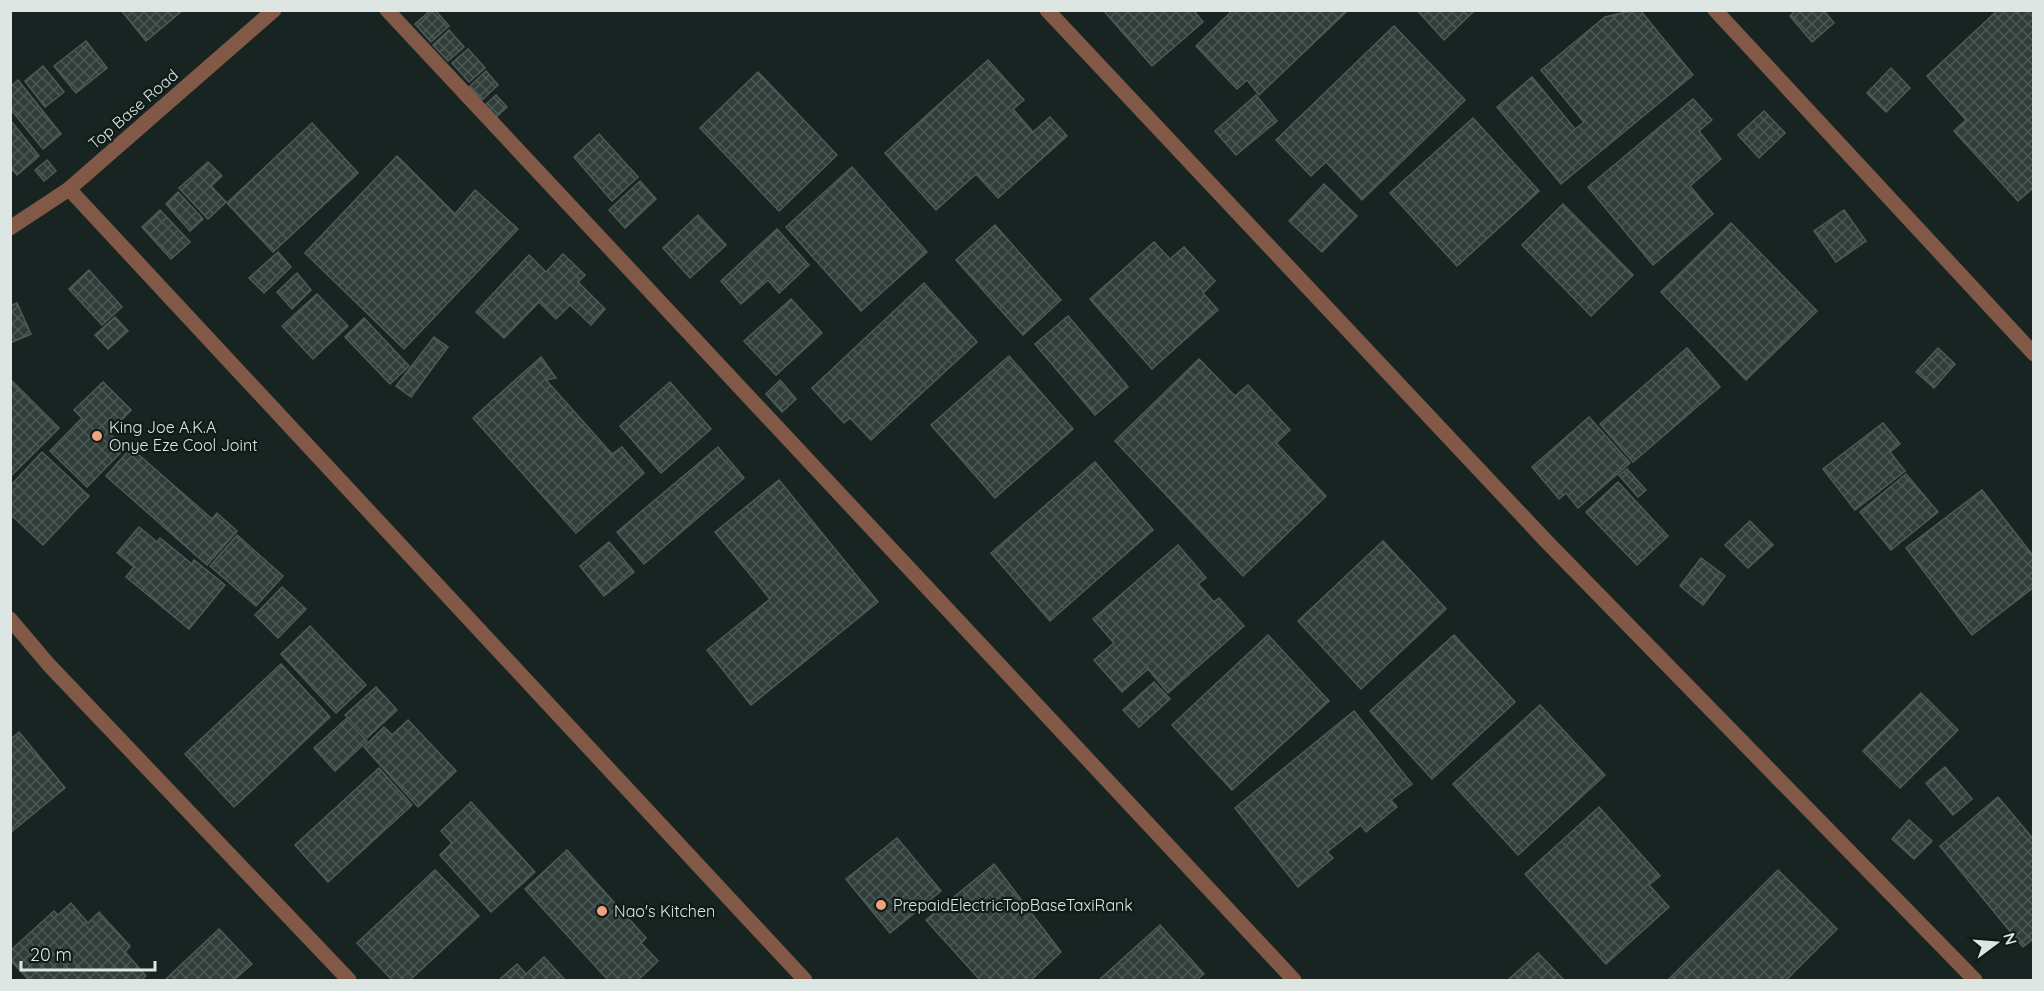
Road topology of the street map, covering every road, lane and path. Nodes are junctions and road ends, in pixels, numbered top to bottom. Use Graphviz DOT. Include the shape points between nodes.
graph roads {
  1 [pos="274,10"];
  2 [pos="387,10"];
  3 [pos="1047,10"];
  4 [pos="1714,10"];
  5 [pos="69,189"];
  6 [pos="10,228"];
  7 [pos="2034,354"];
  8 [pos="10,619"];
  9 [pos="349,981"];
  10 [pos="805,981"];
  11 [pos="1294,981"];
  12 [pos="1975,981"];
  1 -- 5 [label="street, Top Base Road"];
  2 -- 11 [label="street"];
  3 -- 12 [label="street" via="1548,543"];
  4 -- 7 [label="street"];
  5 -- 6 [label="street, Top Base Road"];
  5 -- 10 [label="street"];
  8 -- 9 [label="street"];
}
